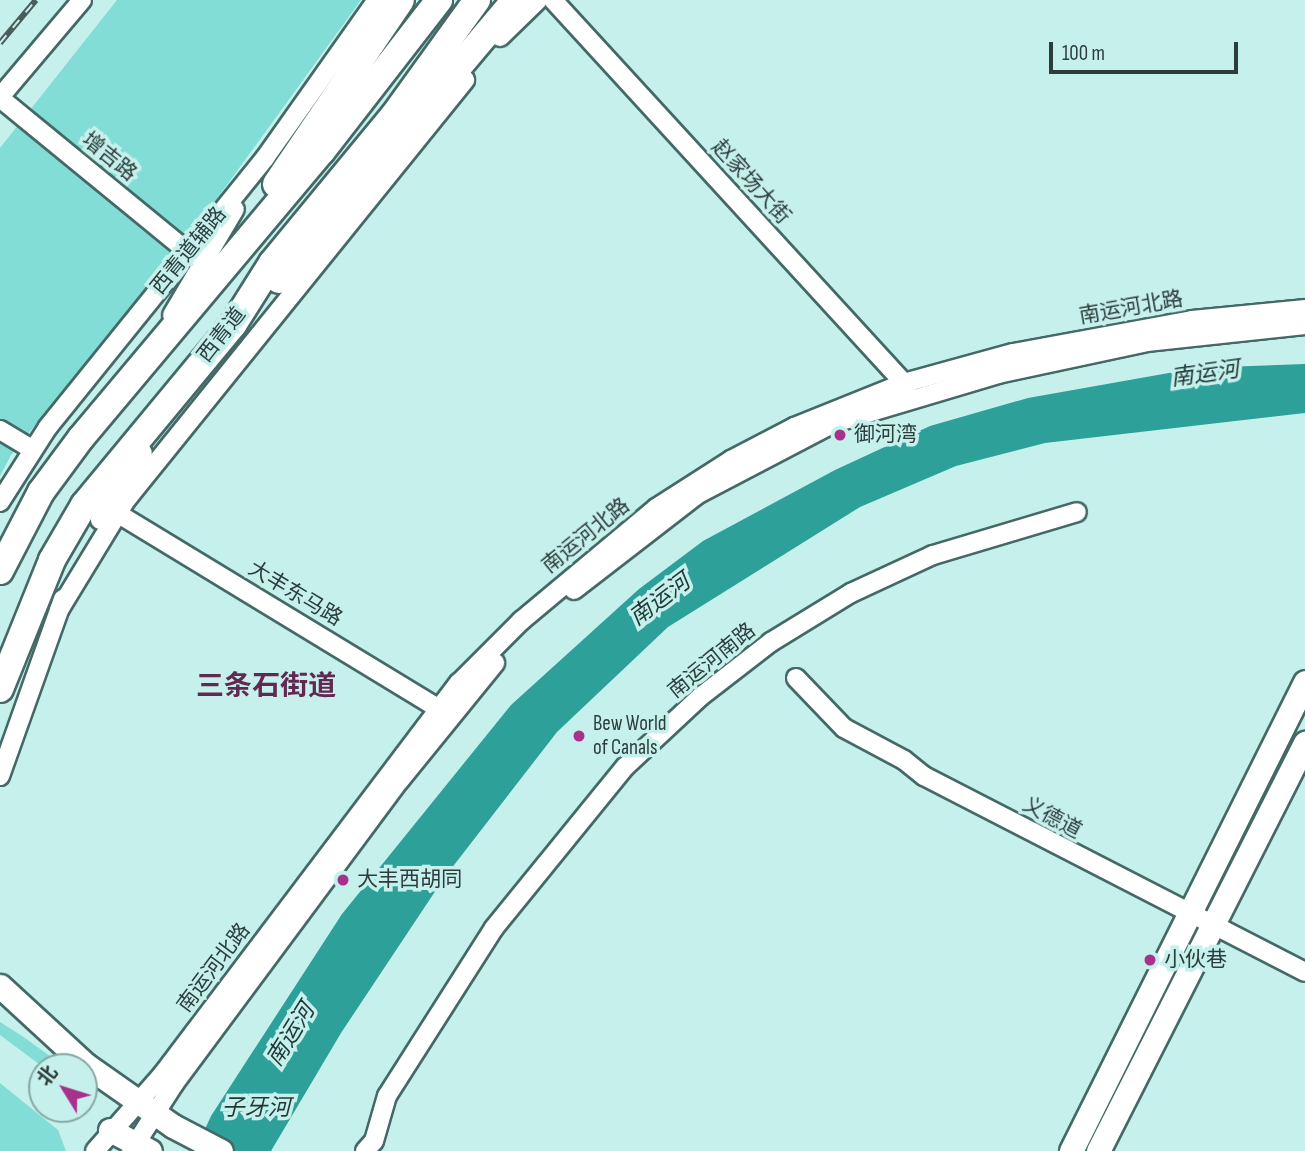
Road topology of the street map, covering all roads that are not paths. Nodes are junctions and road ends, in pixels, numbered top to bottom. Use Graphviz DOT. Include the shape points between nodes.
graph roads {
  1 [pos="82,0"];
  2 [pos="377,0"];
  3 [pos="401,0"];
  4 [pos="439,0"];
  5 [pos="477,0"];
  6 [pos="514,0"];
  7 [pos="538,0"];
  8 [pos="553,0"];
  9 [pos="0,98"];
  10 [pos="0,111"];
  11 [pos="265,158"];
  12 [pos="185,256"];
  13 [pos="206,288"];
  14 [pos="1305,310"];
  15 [pos="233,325"];
  16 [pos="1305,325"];
  17 [pos="146,359"];
  18 [pos="196,369"];
  19 [pos="907,390"];
  20 [pos="0,430"];
  21 [pos="32,449"];
  22 [pos="0,502"];
  23 [pos="1077,512"];
  24 [pos="117,513"];
  25 [pos="0,571"];
  26 [pos="59,610"];
  27 [pos="796,678"];
  28 [pos="1305,682"];
  29 [pos="0,690"];
  30 [pos="444,712"];
  31 [pos="1305,743"];
  32 [pos="0,776"];
  33 [pos="1190,915"];
  34 [pos="1213,926"];
  35 [pos="1305,972"];
  36 [pos="0,986"];
  37 [pos="145,1107"];
  38 [pos="110,1130"];
  39 [pos="138,1148"];
  40 [pos="95,1151"];
  41 [pos="221,1151"];
  42 [pos="365,1151"];
  43 [pos="1071,1151"];
  44 [pos="1098,1151"];
  1 -- 9 [label="street"];
  2 -- 11 [label="street, 西青道辅路"];
  3 -- 13 [label="highway"];
  4 -- 13 [label="highway, 西青道" via="322,151"];
  5 -- 15 [label="highway, 西青道" via="394,115 272,263"];
  6 -- 15 [label="highway" via="292,268"];
  7 -- 24 [label="street" via="512,23 420,134"];
  8 -- 19 [label="street, 赵家场大街"];
  9 -- 12 [label="street, 增吉路"];
  10 -- 12 [label="street, 增吉路"];
  11 -- 12 [label="street, 西青道辅路"];
  11 -- 17 [label="street"];
  12 -- 21 [label="street, 西青道辅路"];
  13 -- 17 [label="highway, 西青道"];
  14 -- 19 [label="street, 南运河北路" via="1192,320 1013,353"];
  15 -- 18 [label="highway, 西青道"];
  16 -- 19 [label="street, 南运河北路" via="1147,342"];
  17 -- 25 [label="highway, 西青道" via="41,492"];
  18 -- 26 [label="street" via="92,533"];
  18 -- 29 [label="highway, 西青道" via="84,505 52,560"];
  19 -- 30 [label="street, 南运河北路" via="794,427 656,508 521,621"];
  20 -- 21 [label="street"];
  21 -- 22 [label="street, 西青道辅路"];
  23 -- 42 [label="street, 南运河南路" via="933,555 851,593 771,642 700,697 625,767 494,928 387,1096 374,1141"];
  24 -- 26 [label="street"];
  24 -- 30 [label="street, 大丰东马路"];
  26 -- 32 [label="street"];
  27 -- 33 [label="street, 义德道" via="844,728 924,776"];
  28 -- 33 [label="main road"];
  30 -- 37 [label="street, 南运河北路"];
  31 -- 34 [label="main road"];
  33 -- 34 [label="street, 义德道"];
  33 -- 43 [label="main road"];
  34 -- 35 [label="street, 义德道"];
  34 -- 44 [label="main road"];
  36 -- 37 [label="main road" via="86,1065"];
  37 -- 38 [label="street, 南运河北路"];
  37 -- 39 [label="street, 南运河北路"];
  37 -- 41 [label="main road"];
  38 -- 39 [label="main road"];
  38 -- 40 [label="street, 南运河北路"];
}
